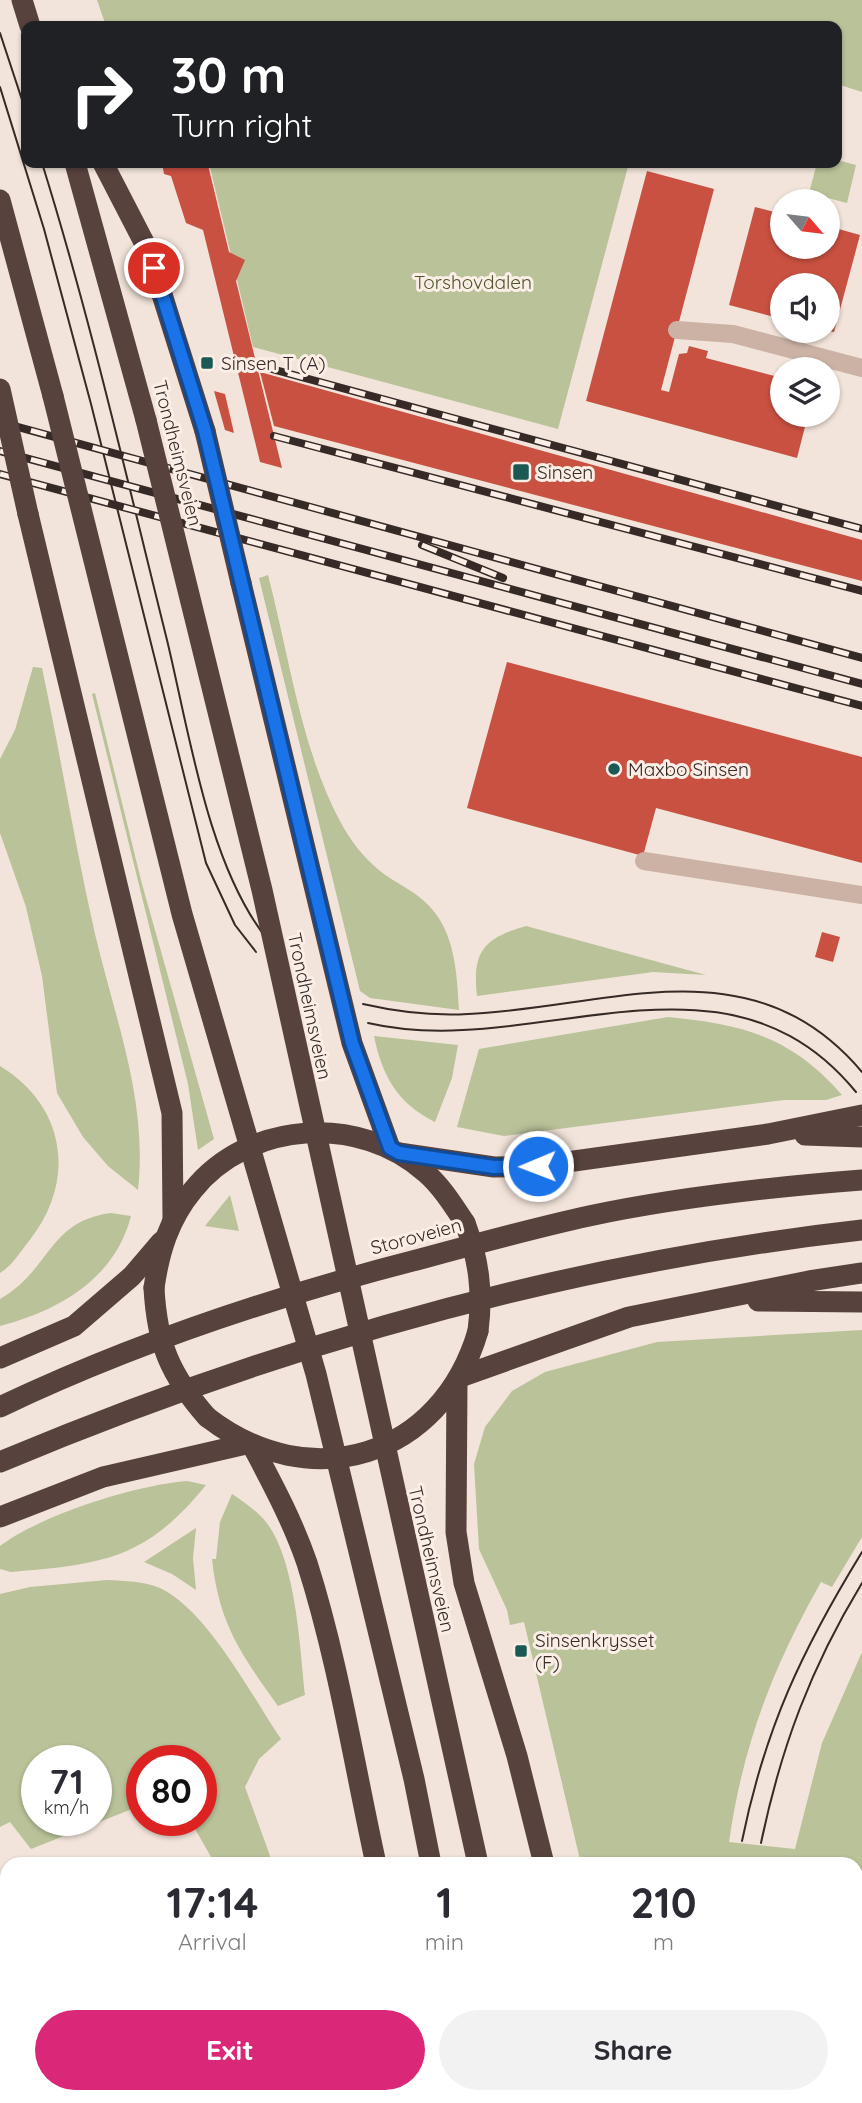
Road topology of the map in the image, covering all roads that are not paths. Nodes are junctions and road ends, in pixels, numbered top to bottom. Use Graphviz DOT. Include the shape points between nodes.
graph roads {
  1 [pos="23,3"];
  2 [pos="30,21"];
  3 [pos="76,168"];
  4 [pos="106,168"];
  5 [pos="0,200"];
  6 [pos="677,330"];
  7 [pos="862,368"];
  8 [pos="0,389"];
  9 [pos="644,861"];
  10 [pos="862,895"];
  11 [pos="862,1115"];
  12 [pos="768,1134"];
  13 [pos="862,1137"];
  14 [pos="394,1151"];
  15 [pos="862,1180"];
  16 [pos="169,1229"];
  17 [pos="862,1230"];
  18 [pos="862,1273"];
  19 [pos="720,1300"];
  20 [pos="862,1302"];
  21 [pos="0,1358"];
  22 [pos="458,1379"];
  23 [pos="0,1407"];
  24 [pos="250,1445"];
  25 [pos="0,1462"];
  26 [pos="0,1517"];
  27 [pos="374,1857"];
  28 [pos="429,1857"];
  29 [pos="476,1857"];
  30 [pos="542,1857"];
  1 -- 2 [label="highway"];
  3 -- 29 [label="highway, Trondheimsveien, bridge" via="146,420 262,890"];
  4 -- 14 [label="highway, bridge" via="148,250 205,431 352,1043"];
  5 -- 28 [label="highway, bridge" via="182,914 316,1374 411,1765"];
  6 -- 7 [label="lane" via="733,334"];
  8 -- 16 [label="highway, bridge" via="172,1113"];
  9 -- 10 [label="lane"];
  11 -- 12 [label="highway"];
  12 -- 13 [label="highway"];
  12 -- 14 [label="highway" via="538,1166 494,1167"];
  14 -- 16 [label="highway" via="356,1136 284,1135 219,1165 193,1189"];
  14 -- 22 [label="highway, bridge" via="433,1180 465,1223 475,1249 481,1276 478,1331"];
  15 -- 23 [label="highway, Storoveien" via="699,1197 590,1216 328,1283 239,1310"];
  16 -- 21 [label="highway" via="132,1276 74,1326"];
  16 -- 24 [label="highway, bridge" via="154,1288 156,1324 166,1358 183,1390 206,1417"];
  17 -- 25 [label="highway" via="598,1273 341,1338 144,1405"];
  18 -- 19 [label="highway"];
  19 -- 20 [label="highway"];
  19 -- 22 [label="highway" via="629,1317"];
  22 -- 24 [label="highway" via="437,1409 412,1431 362,1454 318,1460 285,1457"];
  22 -- 30 [label="highway" via="456,1532 464,1583"];
  24 -- 26 [label="highway" via="103,1476"];
  24 -- 27 [label="highway" via="286,1508 306,1562"];
}
